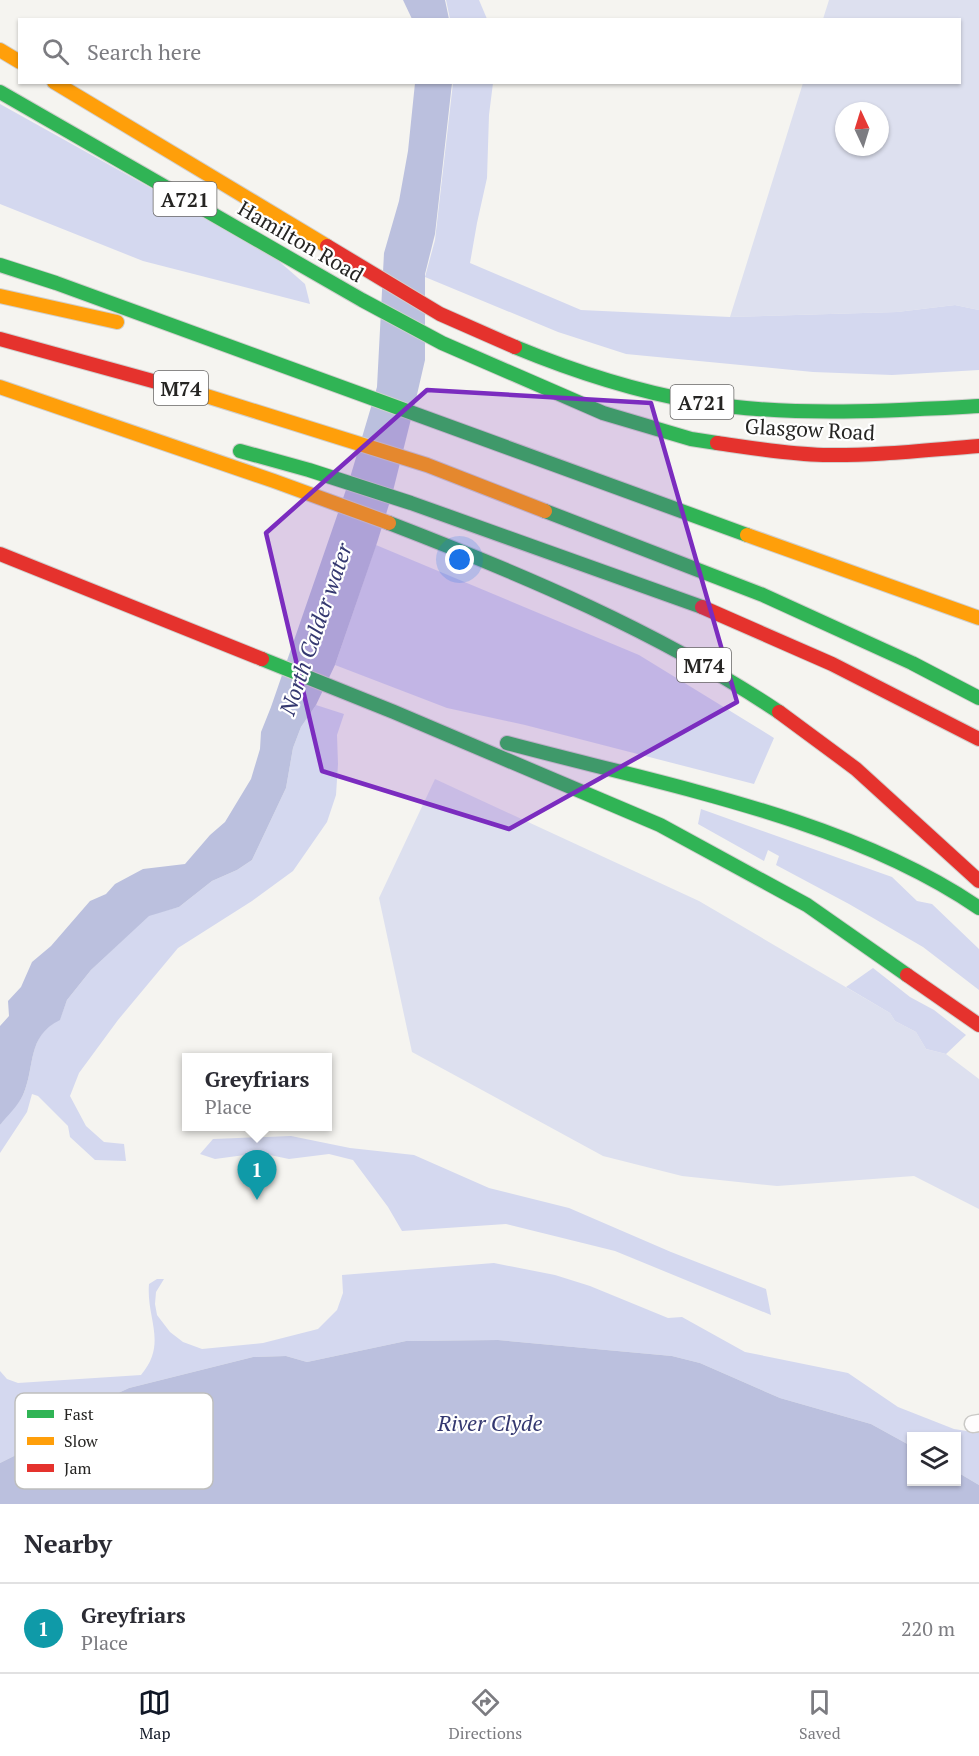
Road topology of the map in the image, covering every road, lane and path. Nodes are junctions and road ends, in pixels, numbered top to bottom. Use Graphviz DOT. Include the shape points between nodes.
graph roads {
  1 [pos="0,50"];
  2 [pos="18,61"];
  3 [pos="57,84"];
  4 [pos="3,93"];
  5 [pos="0,265"];
  6 [pos="0,296"];
  7 [pos="440,314"];
  8 [pos="0,339"];
  9 [pos="442,343"];
  10 [pos="236,348"];
  11 [pos="0,387"];
  12 [pos="979,406"];
  13 [pos="181,435"];
  14 [pos="979,446"];
  15 [pos="226,447"];
  16 [pos="0,554"];
  17 [pos="979,618"];
  18 [pos="979,698"];
  19 [pos="394,712"];
  20 [pos="979,739"];
  21 [pos="979,881"];
  22 [pos="979,908"];
  23 [pos="979,1025"];
  1 -- 2 [label="main road"];
  3 -- 7 [label="main road, Hamilton Road / A721"];
  4 -- 9 [label="main road, Hamilton Road / A721"];
  5 -- 10 [label="main road"];
  6 -- 10 [label="main road"];
  7 -- 12 [label="main road, Glasgow Road / A721" via="572,369 689,400 829,412"];
  8 -- 18 [label="main road, M74" via="153,380 427,465 763,595"];
  9 -- 14 [label="main road, Glasgow Road / A721" via="603,413 691,439 821,455"];
  10 -- 17 [label="main road"];
  11 -- 13 [label="main road, M74"];
  11 -- 21 [label="main road, M74" via="341,504 504,569 639,630 756,697 826,746 876,786"];
  15 -- 20 [label="main road, M74" via="392,496 742,624 844,670"];
  16 -- 19 [label="main road"];
  19 -- 22 [label="main road" via="763,811 878,853 933,879"];
  19 -- 23 [label="main road" via="660,825 807,905"];
}
